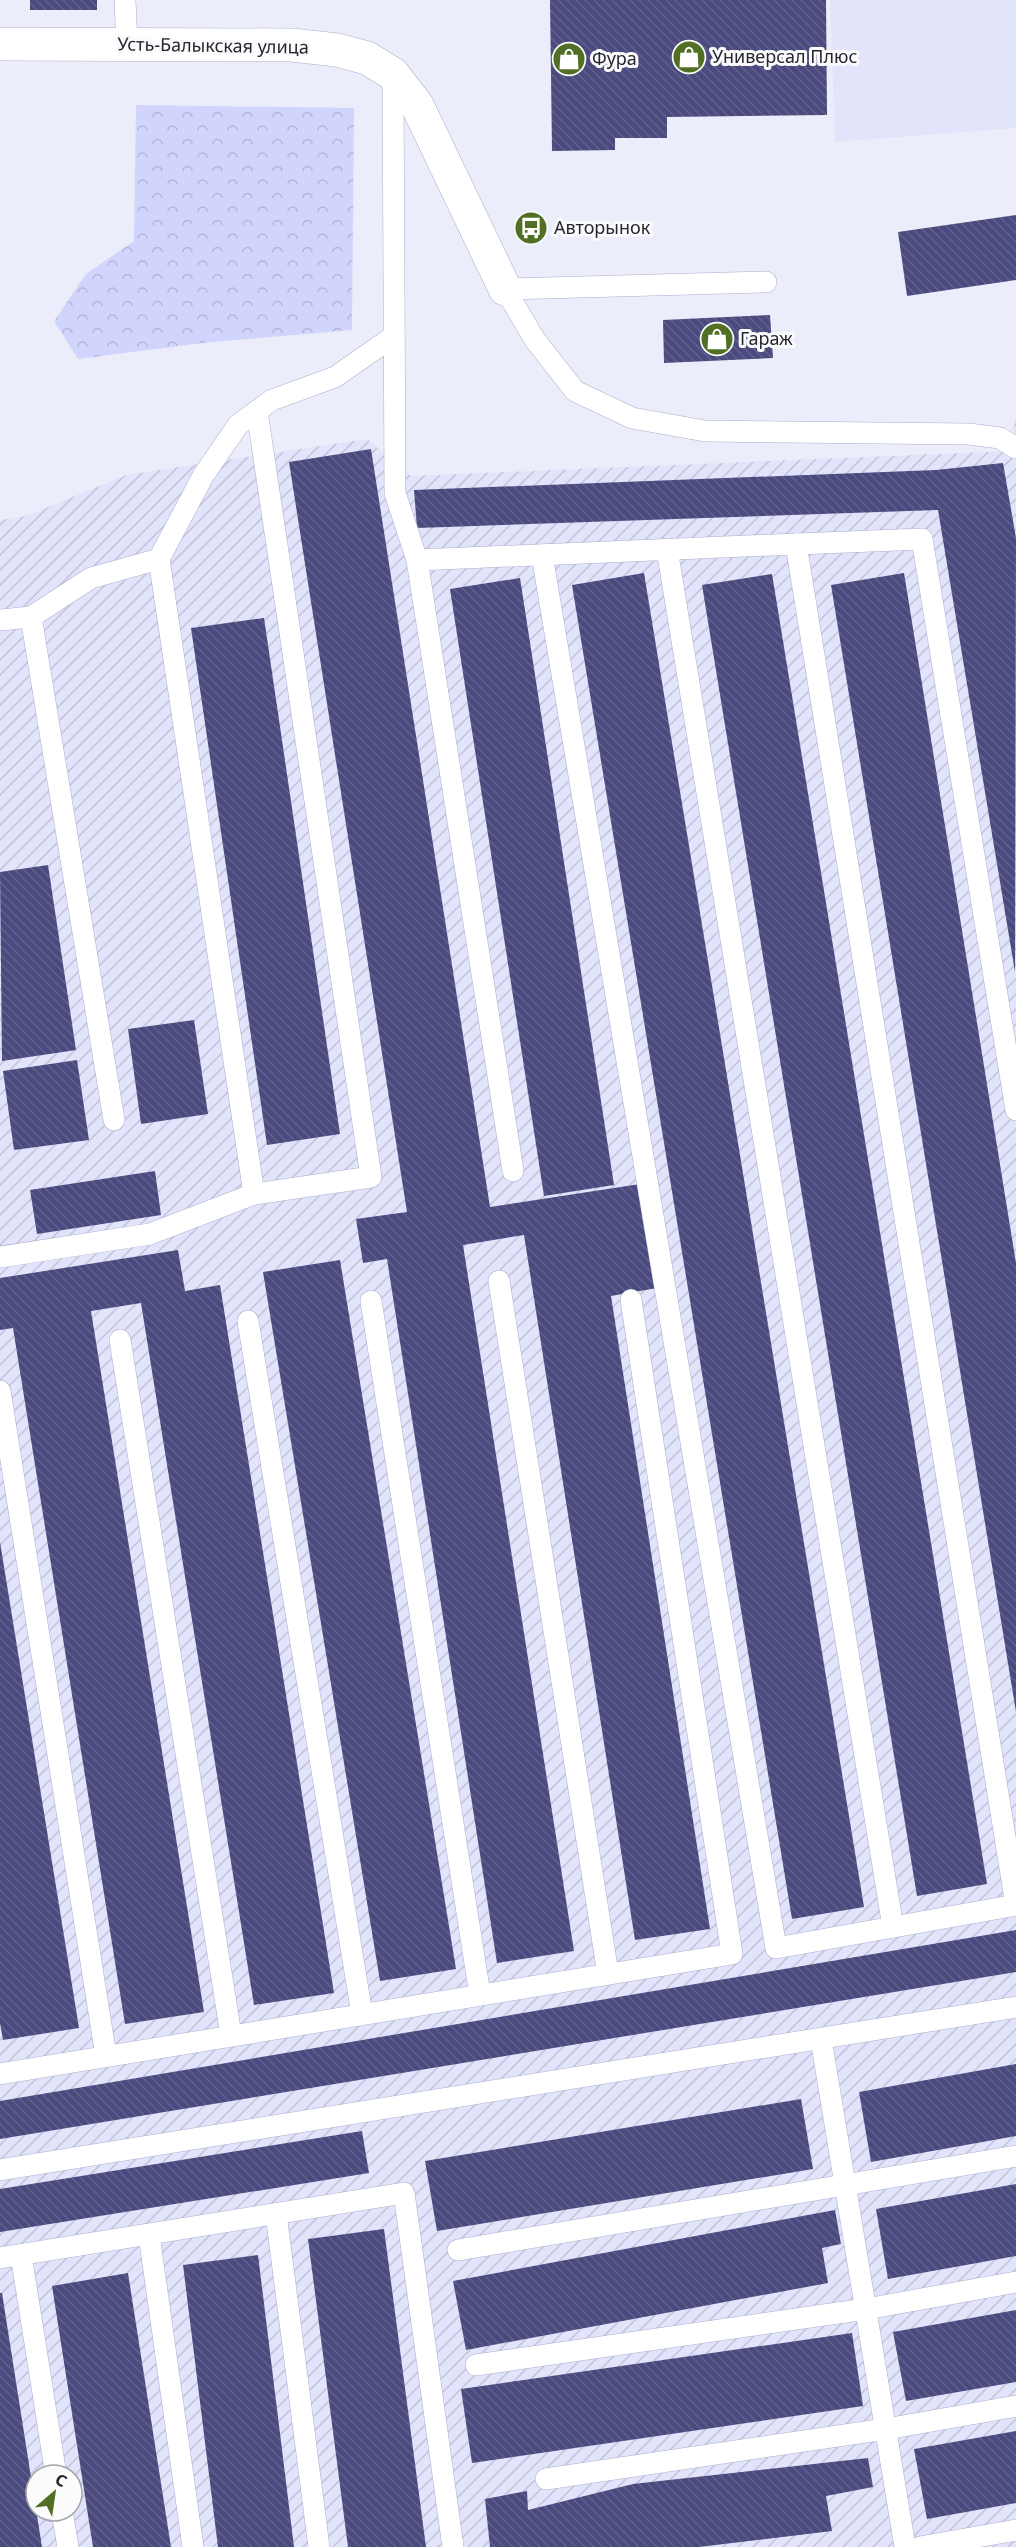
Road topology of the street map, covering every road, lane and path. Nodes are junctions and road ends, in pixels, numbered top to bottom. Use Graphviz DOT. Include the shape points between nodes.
graph roads {
  1 [pos="125,0"];
  2 [pos="0,44"];
  3 [pos="127,44"];
  4 [pos="393,74"];
  5 [pos="766,282"];
  6 [pos="505,289"];
  7 [pos="394,336"];
  8 [pos="257,411"];
  9 [pos="1016,448"];
  10 [pos="796,544"];
  11 [pos="668,549"];
  12 [pos="542,555"];
  13 [pos="159,559"];
  14 [pos="417,561"];
  15 [pos="31,618"];
  16 [pos="0,620"];
  17 [pos="1016,1110"];
  18 [pos="114,1120"];
  19 [pos="513,1171"];
  20 [pos="254,1194"];
  21 [pos="0,1257"];
  22 [pos="499,1281"];
  23 [pos="631,1300"];
  24 [pos="371,1301"];
  25 [pos="248,1321"];
  26 [pos="120,1340"];
  27 [pos="0,1391"];
  28 [pos="1016,1905"];
  29 [pos="893,1927"];
  30 [pos="608,1974"];
  31 [pos="480,1995"];
  32 [pos="1016,2007"];
  33 [pos="362,2014"];
  34 [pos="231,2036"];
  35 [pos="821,2038"];
  36 [pos="106,2056"];
  37 [pos="0,2073"];
  38 [pos="1016,2156"];
  39 [pos="0,2170"];
  40 [pos="846,2187"];
  41 [pos="276,2214"];
  42 [pos="149,2235"];
  43 [pos="458,2250"];
  44 [pos="21,2255"];
  45 [pos="0,2259"];
  46 [pos="1016,2282"];
  47 [pos="866,2308"];
  48 [pos="476,2365"];
  49 [pos="1016,2406"];
  50 [pos="886,2429"];
  51 [pos="54,2463"];
  52 [pos="546,2479"];
  53 [pos="64,2523"];
  54 [pos="1016,2530"];
  55 [pos="68,2547"];
  56 [pos="193,2547"];
  57 [pos="320,2547"];
  58 [pos="453,2547"];
  59 [pos="905,2547"];
  60 [pos="920,2547"];
  1 -- 3 [label="lane"];
  2 -- 3 [label="street, Усть-Балыкская улица"];
  3 -- 4 [label="street, Усть-Балыкская улица" via="292,45 337,50 367,58"];
  4 -- 6 [label="street, Усть-Балыкская улица" via="417,105"];
  4 -- 7 [label="lane"];
  5 -- 6 [label="lane"];
  6 -- 9 [label="lane" via="535,340 575,391 632,418 705,431 969,434 1000,438"];
  7 -- 8 [label="lane" via="336,377 272,400"];
  7 -- 14 [label="lane" via="395,493"];
  8 -- 13 [label="lane" via="238,425 203,476"];
  8 -- 20 [label="lane" via="371,1177"];
  10 -- 11 [label="lane"];
  10 -- 17 [label="lane" via="922,539"];
  10 -- 28 [label="lane"];
  11 -- 12 [label="lane"];
  11 -- 29 [label="lane"];
  12 -- 14 [label="lane"];
  12 -- 29 [label="lane" via="776,1947"];
  13 -- 15 [label="lane" via="91,578"];
  13 -- 20 [label="lane"];
  14 -- 19 [label="lane"];
  15 -- 16 [label="lane"];
  15 -- 18 [label="lane"];
  20 -- 21 [label="lane" via="150,1234"];
  22 -- 30 [label="lane"];
  23 -- 30 [label="lane" via="732,1954"];
  24 -- 31 [label="lane"];
  25 -- 33 [label="lane"];
  26 -- 34 [label="lane"];
  27 -- 36 [label="lane"];
  28 -- 29 [label="lane"];
  30 -- 31 [label="lane"];
  31 -- 33 [label="lane"];
  32 -- 35 [label="lane"];
  33 -- 34 [label="lane"];
  34 -- 36 [label="lane"];
  35 -- 39 [label="lane"];
  35 -- 40 [label="lane"];
  36 -- 37 [label="lane"];
  38 -- 40 [label="lane"];
  40 -- 43 [label="lane"];
  40 -- 47 [label="lane"];
  41 -- 42 [label="lane"];
  41 -- 57 [label="lane"];
  41 -- 58 [label="lane" via="404,2193"];
  42 -- 44 [label="lane"];
  42 -- 56 [label="lane"];
  44 -- 45 [label="lane"];
  44 -- 51 [label="lane"];
  46 -- 47 [label="lane"];
  47 -- 48 [label="lane"];
  47 -- 50 [label="lane"];
  49 -- 50 [label="lane"];
  50 -- 52 [label="lane"];
  50 -- 59 [label="lane"];
  53 -- 55 [label="lane"];
  54 -- 60 [label="lane"];
}
